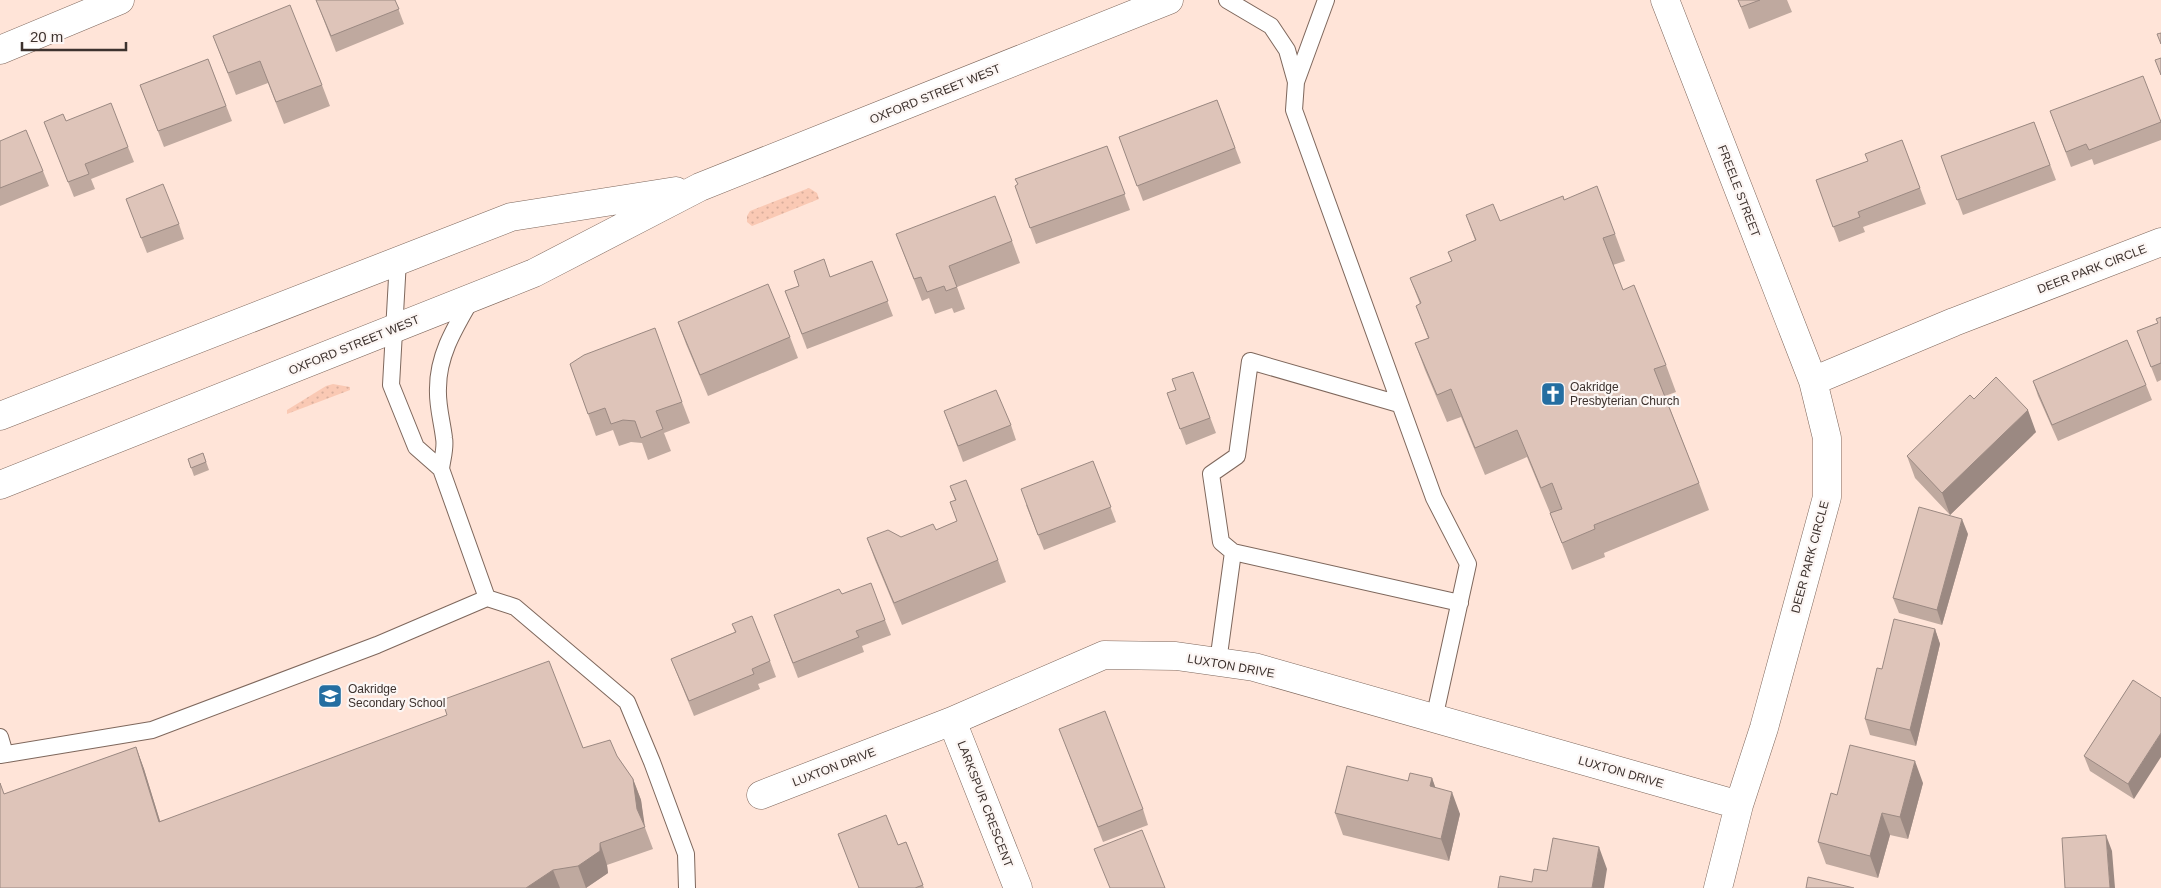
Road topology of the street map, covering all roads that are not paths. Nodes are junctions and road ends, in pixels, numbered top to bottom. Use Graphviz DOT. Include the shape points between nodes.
graph roads {
  1 [pos="120,0"];
  2 [pos="1169,0"];
  3 [pos="1227,0"];
  4 [pos="1326,0"];
  5 [pos="1665,0"];
  6 [pos="0,50"];
  7 [pos="1296,82"];
  8 [pos="700,187"];
  9 [pos="2161,242"];
  10 [pos="398,260"];
  11 [pos="472,298"];
  12 [pos="395,328"];
  13 [pos="1813,381"];
  14 [pos="1400,404"];
  15 [pos="0,416"];
  16 [pos="441,469"];
  17 [pos="0,485"];
  18 [pos="1233,552"];
  19 [pos="487,598"];
  20 [pos="1460,603"];
  21 [pos="1218,662"];
  22 [pos="1434,719"];
  23 [pos="952,721"];
  24 [pos="0,737"];
  25 [pos="2,754"];
  26 [pos="761,795"];
  27 [pos="1739,805"];
  28 [pos="687,888"];
  29 [pos="1018,888"];
  30 [pos="1718,888"];
  1 -- 6 [label="street"];
  2 -- 8 [label="street, OXFORD STREET WEST"];
  3 -- 7 [label="lane" via="1271,26 1287,50"];
  4 -- 7 [label="lane"];
  5 -- 13 [label="street, FREELE STREET"];
  7 -- 14 [label="lane" via="1294,110"];
  8 -- 10 [label="street, OXFORD STREET WEST" via="511,217"];
  8 -- 11 [label="street, OXFORD STREET WEST" via="534,273"];
  9 -- 13 [label="street, DEER PARK CIRCLE"];
  10 -- 12 [label="lane"];
  10 -- 15 [label="street, OXFORD STREET WEST"];
  11 -- 12 [label="street, OXFORD STREET WEST"];
  11 -- 16 [label="lane" via="449,338 441,365 439,412 445,440"];
  12 -- 16 [label="lane" via="391,385 416,447"];
  12 -- 17 [label="street, OXFORD STREET WEST"];
  13 -- 27 [label="street, DEER PARK CIRCLE" via="1827,438 1827,497 1764,728"];
  14 -- 18 [label="lane" via="1250,361 1237,456 1211,474 1221,542"];
  14 -- 20 [label="lane" via="1434,498 1468,564"];
  16 -- 19 [label="lane"];
  18 -- 20 [label="lane"];
  18 -- 21 [label="lane"];
  19 -- 25 [label="lane" via="377,645 152,730"];
  19 -- 28 [label="lane" via="515,607 627,702 686,854"];
  20 -- 22 [label="lane"];
  21 -- 22 [label="street, LUXTON DRIVE" via="1254,667"];
  21 -- 23 [label="street, LUXTON DRIVE" via="1176,656 1104,655"];
  22 -- 27 [label="street, LUXTON DRIVE"];
  23 -- 26 [label="street, LUXTON DRIVE"];
  23 -- 29 [label="street, LARKSPUR CRESCENT"];
  24 -- 25 [label="lane"];
  27 -- 30 [label="street, DEER PARK CIRCLE"];
}
